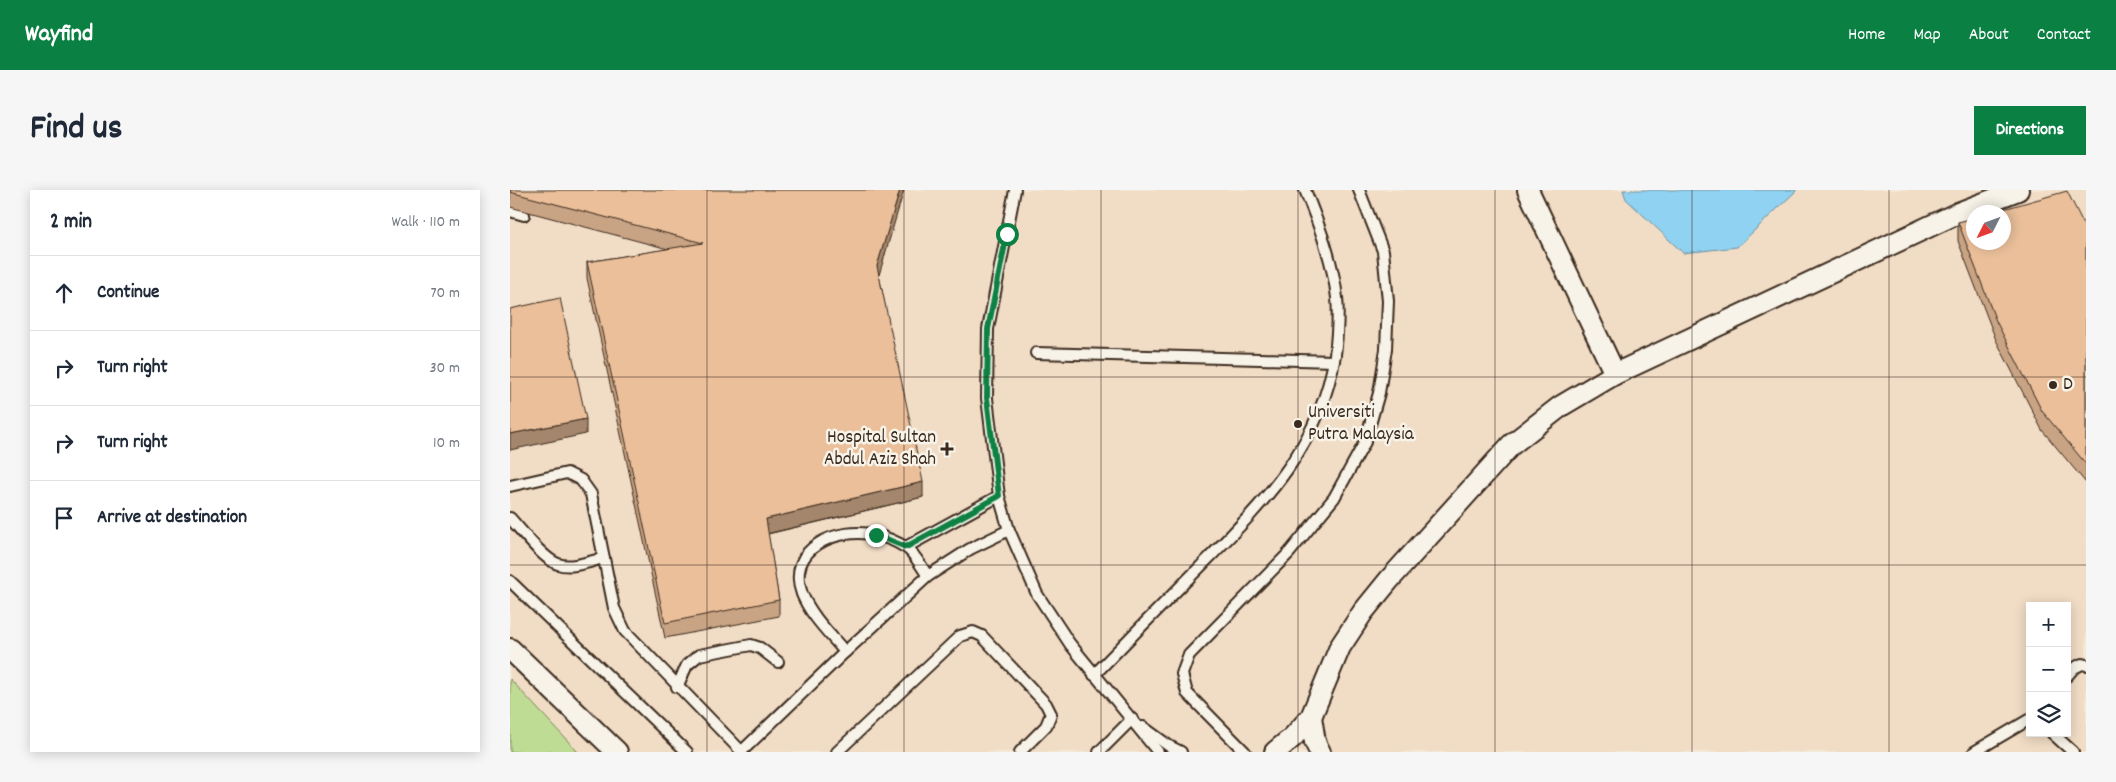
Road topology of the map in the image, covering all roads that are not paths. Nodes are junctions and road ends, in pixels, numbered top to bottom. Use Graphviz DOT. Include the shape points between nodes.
graph roads {
  1 [pos="1015,190"];
  2 [pos="1305,190"];
  3 [pos="1359,190"];
  4 [pos="1528,190"];
  5 [pos="2018,190"];
  6 [pos="510,211"];
  7 [pos="524,214"];
  8 [pos="1036,353"];
  9 [pos="1334,360"];
  10 [pos="1615,374"];
  11 [pos="510,486"];
  12 [pos="999,496"];
  13 [pos="510,518"];
  14 [pos="1009,530"];
  15 [pos="906,547"];
  16 [pos="604,558"];
  17 [pos="928,576"];
  18 [pos="510,581"];
  19 [pos="510,649"];
  20 [pos="845,652"];
  21 [pos="778,662"];
  22 [pos="2086,665"];
  23 [pos="2071,673"];
  24 [pos="1094,675"];
  25 [pos="677,686"];
  26 [pos="1311,717"];
  27 [pos="1132,719"];
  28 [pos="2026,721"];
  29 [pos="2056,737"];
  30 [pos="617,752"];
  31 [pos="687,752"];
  32 [pos="742,752"];
  33 [pos="837,752"];
  34 [pos="1020,752"];
  35 [pos="1099,752"];
  36 [pos="1158,752"];
  37 [pos="1181,752"];
  38 [pos="1245,752"];
  39 [pos="1275,752"];
  40 [pos="1320,752"];
  41 [pos="1974,752"];
  42 [pos="2073,752"];
  1 -- 12 [label="lane" via="988,329 987,398"];
  2 -- 9 [label="lane" via="1334,274 1338,300"];
  3 -- 38 [label="lane" via="1382,251 1388,301 1386,348 1379,393 1365,442 1334,498 1289,553 1189,656 1182,674 1187,692"];
  4 -- 10 [label="street"];
  5 -- 10 [label="street" via="1958,213"];
  6 -- 7 [label="lane"];
  8 -- 9 [label="lane"];
  9 -- 24 [label="lane" via="1320,413 1303,447 1281,478 1260,505"];
  10 -- 26 [label="street" via="1561,406 1511,445 1388,580 1340,647"];
  11 -- 16 [label="lane" via="567,473 581,480 591,494"];
  12 -- 14 [label="lane"];
  12 -- 15 [label="lane"];
  13 -- 16 [label="lane" via="549,559 559,564"];
  14 -- 17 [label="lane" via="970,549"];
  14 -- 24 [label="lane" via="1037,594"];
  15 -- 17 [label="lane"];
  15 -- 20 [label="lane" via="876,535 860,533 815,544 804,555 800,570 802,592 812,612"];
  16 -- 25 [label="lane" via="614,608 625,631"];
  17 -- 20 [label="lane"];
  18 -- 31 [label="lane"];
  19 -- 30 [label="street"];
  20 -- 32 [label="lane"];
  21 -- 25 [label="lane" via="751,645 699,655 687,665"];
  22 -- 23 [label="lane" via="2082,664"];
  24 -- 27 [label="lane"];
  25 -- 32 [label="lane"];
  26 -- 39 [label="street"];
  26 -- 40 [label="street"];
  27 -- 35 [label="lane"];
  27 -- 36 [label="lane"];
  27 -- 37 [label="lane"];
  28 -- 41 [label="lane"];
  29 -- 42 [label="lane"];
  33 -- 34 [label="lane" via="960,636 973,632 982,636 1046,704 1051,714 1046,726"];
}
